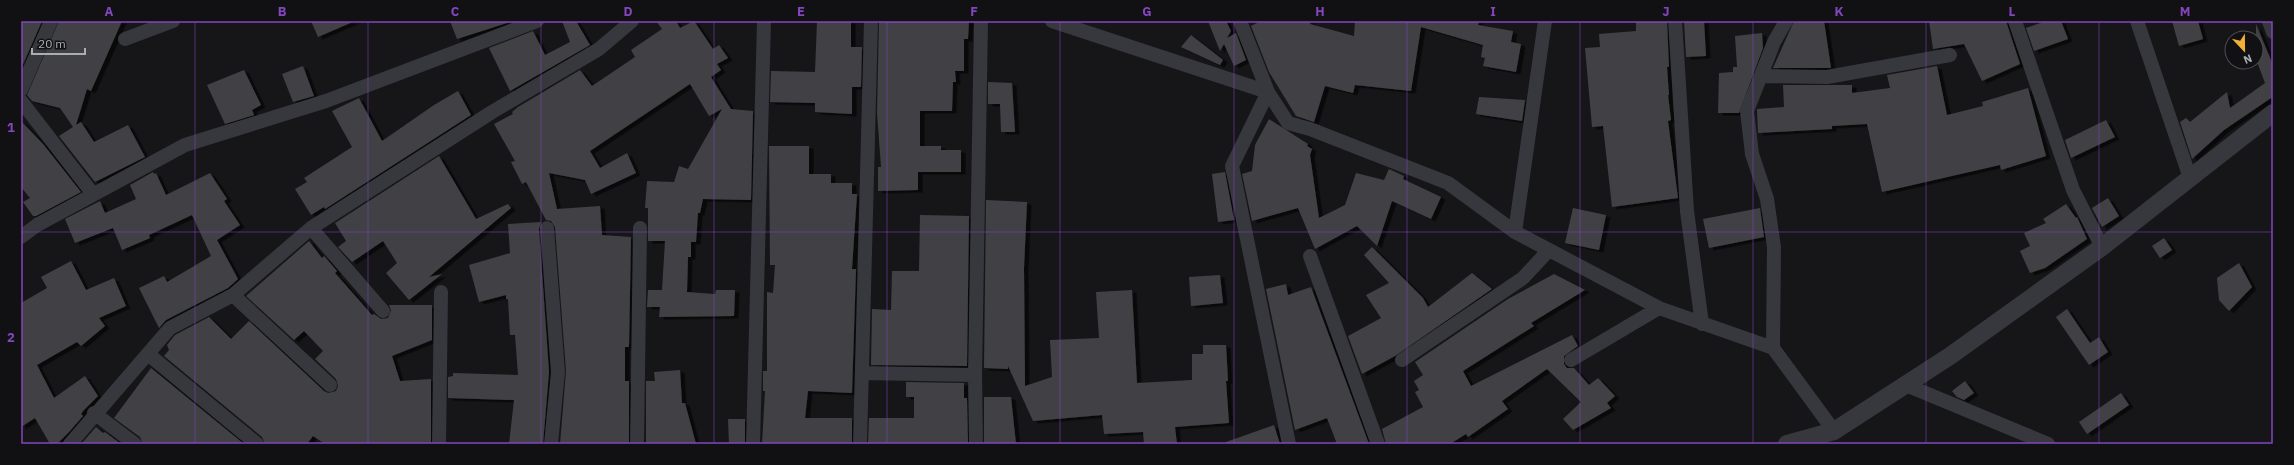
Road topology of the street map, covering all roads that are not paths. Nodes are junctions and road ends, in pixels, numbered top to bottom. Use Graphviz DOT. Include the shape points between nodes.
graph roads {
  1 [pos="51,21"];
  2 [pos="173,21"];
  3 [pos="537,21"];
  4 [pos="632,21"];
  5 [pos="764,21"];
  6 [pos="871,21"];
  7 [pos="981,21"];
  8 [pos="1052,21"];
  9 [pos="1240,21"];
  10 [pos="1545,21"];
  11 [pos="1675,21"];
  12 [pos="1786,21"];
  13 [pos="2015,21"];
  14 [pos="2137,21"];
  15 [pos="2269,21"];
  16 [pos="2273,32"];
  17 [pos="125,39"];
  18 [pos="1950,55"];
  19 [pos="1761,76"];
  20 [pos="21,90"];
  21 [pos="1268,92"];
  22 [pos="21,101"];
  23 [pos="2273,113"];
  24 [pos="2190,178"];
  25 [pos="93,194"];
  26 [pos="311,228"];
  27 [pos="547,228"];
  28 [pos="640,228"];
  29 [pos="1515,232"];
  30 [pos="21,237"];
  31 [pos="2102,247"];
  32 [pos="1549,250"];
  33 [pos="1310,256"];
  34 [pos="441,292"];
  35 [pos="233,295"];
  36 [pos="1659,308"];
  37 [pos="383,312"];
  38 [pos="1702,324"];
  39 [pos="1773,348"];
  40 [pos="148,354"];
  41 [pos="1402,360"];
  42 [pos="1571,360"];
  43 [pos="862,373"];
  44 [pos="975,374"];
  45 [pos="330,385"];
  46 [pos="1906,385"];
  47 [pos="94,413"];
  48 [pos="1834,431"];
  49 [pos="70,444"];
  50 [pos="135,444"];
  51 [pos="257,444"];
  52 [pos="438,444"];
  53 [pos="551,444"];
  54 [pos="636,444"];
  55 [pos="753,444"];
  56 [pos="860,444"];
  57 [pos="976,444"];
  58 [pos="1289,444"];
  59 [pos="1378,444"];
  60 [pos="1787,444"];
  61 [pos="2048,444"];
  1 -- 20 [label="street"];
  2 -- 17 [label="street"];
  3 -- 25 [label="street" via="326,101 185,145"];
  4 -- 26 [label="street" via="599,49 492,112"];
  5 -- 55 [label="street"];
  6 -- 43 [label="street"];
  7 -- 44 [label="street"];
  8 -- 21 [label="street"];
  9 -- 21 [label="street"];
  10 -- 29 [label="street"];
  11 -- 38 [label="street" via="1687,211"];
  12 -- 19 [label="street" via="1774,42"];
  13 -- 31 [label="street" via="2073,190"];
  14 -- 24 [label="street"];
  15 -- 16 [label="street"];
  18 -- 19 [label="street" via="1828,77"];
  19 -- 39 [label="street" via="1747,111 1752,154 1767,199 1774,247"];
  21 -- 29 [label="street" via="1288,123 1310,129 1448,184"];
  21 -- 58 [label="street" via="1232,166"];
  22 -- 25 [label="street"];
  23 -- 24 [label="street"];
  24 -- 31 [label="street"];
  25 -- 30 [label="street" via="37,225"];
  26 -- 35 [label="street"];
  26 -- 37 [label="street"];
  27 -- 53 [label="street" via="558,372"];
  28 -- 54 [label="street"];
  29 -- 32 [label="street"];
  31 -- 46 [label="street"];
  32 -- 36 [label="street"];
  32 -- 41 [label="street" via="1523,278"];
  33 -- 59 [label="street"];
  34 -- 52 [label="street"];
  35 -- 40 [label="street" via="170,328"];
  35 -- 45 [label="street"];
  36 -- 38 [label="street"];
  36 -- 42 [label="street"];
  38 -- 39 [label="street"];
  39 -- 48 [label="street"];
  40 -- 47 [label="street"];
  40 -- 51 [label="street"];
  43 -- 44 [label="street"];
  43 -- 56 [label="street"];
  44 -- 57 [label="street"];
  46 -- 48 [label="street"];
  46 -- 61 [label="street"];
  47 -- 49 [label="street"];
  47 -- 50 [label="street"];
  48 -- 60 [label="street"];
}
